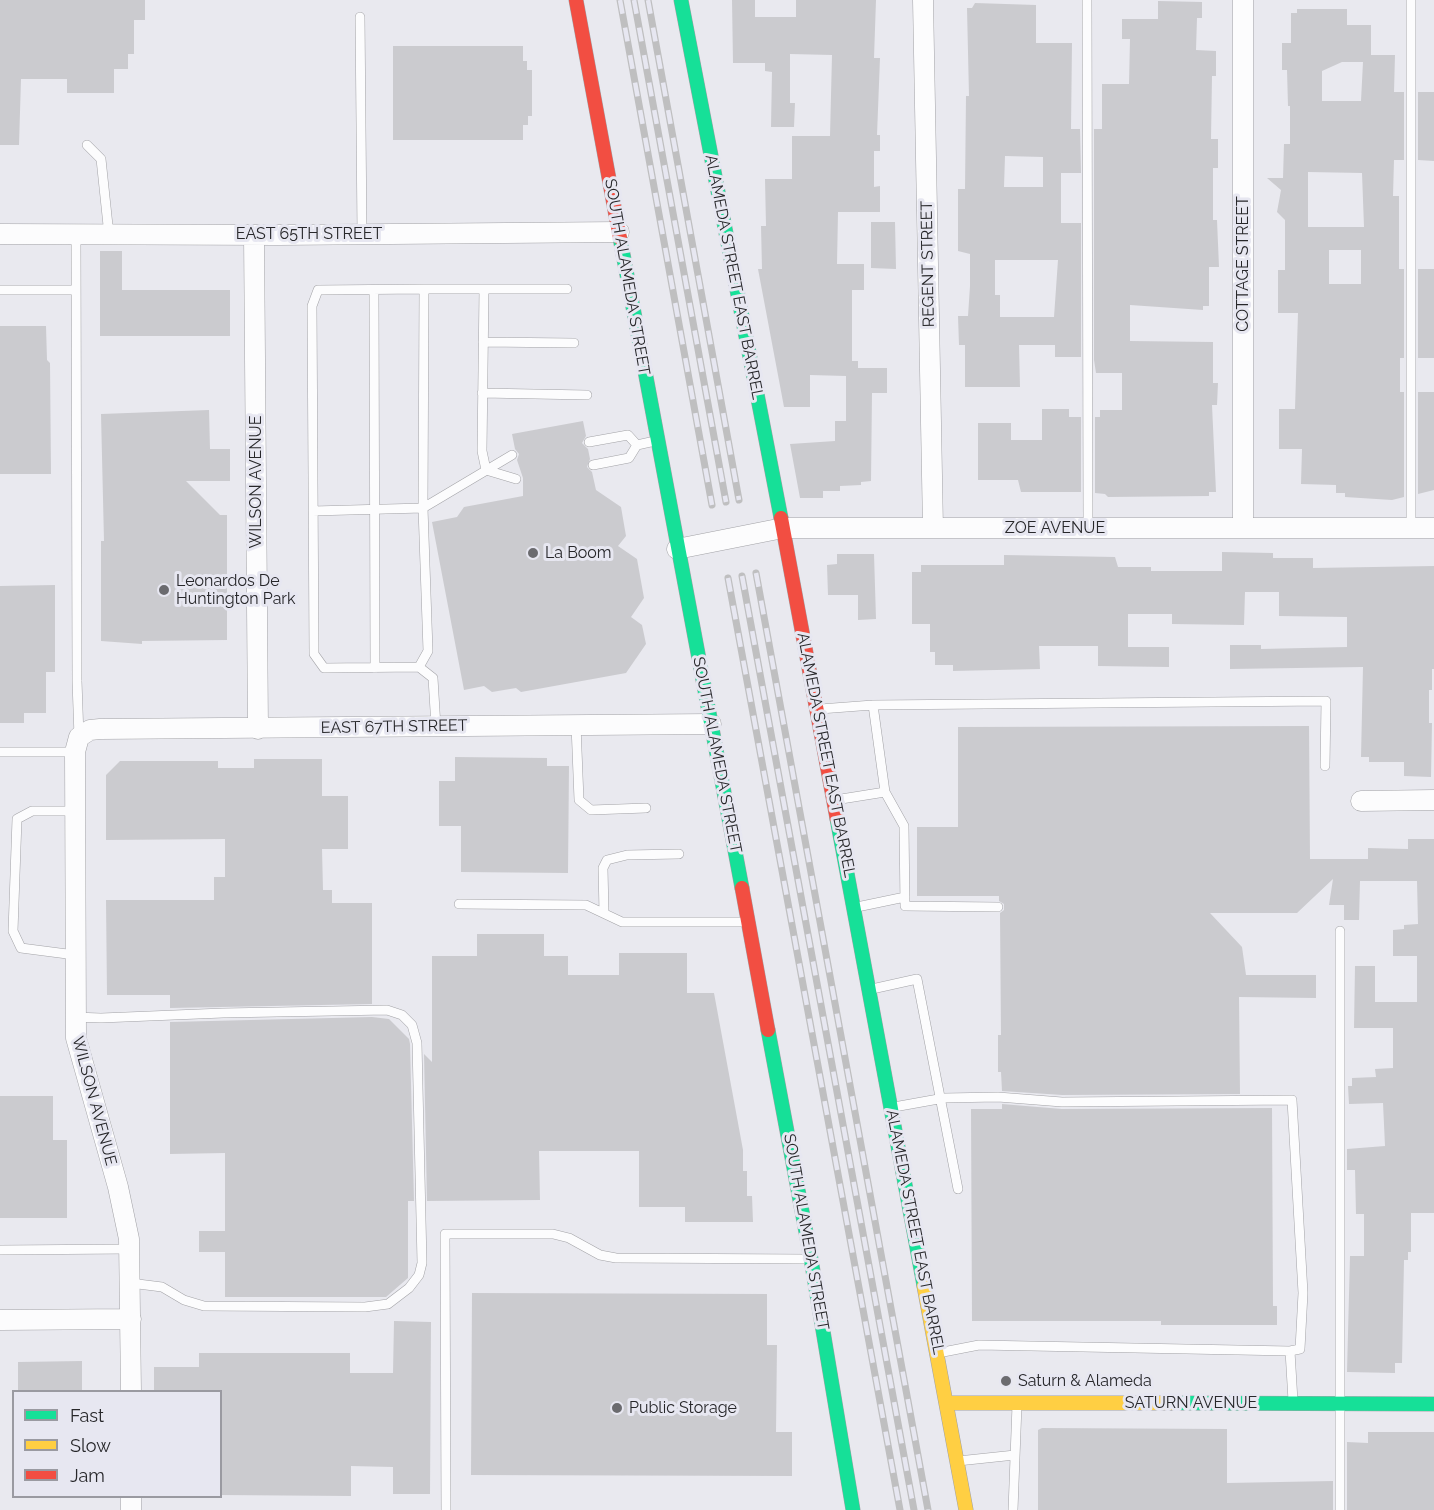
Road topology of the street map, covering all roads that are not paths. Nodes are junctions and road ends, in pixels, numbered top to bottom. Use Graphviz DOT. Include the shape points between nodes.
graph roads {
  1 [pos="576,0"];
  2 [pos="681,0"];
  3 [pos="923,0"];
  4 [pos="1087,0"];
  5 [pos="1243,0"];
  6 [pos="1411,0"];
  7 [pos="360,17"];
  8 [pos="87,144"];
  9 [pos="619,232"];
  10 [pos="0,234"];
  11 [pos="76,234"];
  12 [pos="110,234"];
  13 [pos="362,234"];
  14 [pos="254,235"];
  15 [pos="424,289"];
  16 [pos="484,289"];
  17 [pos="0,290"];
  18 [pos="76,290"];
  19 [pos="374,290"];
  20 [pos="567,290"];
  21 [pos="483,342"];
  22 [pos="574,343"];
  23 [pos="482,393"];
  24 [pos="587,395"];
  25 [pos="657,440"];
  26 [pos="589,442"];
  27 [pos="637,445"];
  28 [pos="512,455"];
  29 [pos="593,465"];
  30 [pos="486,470"];
  31 [pos="516,479"];
  32 [pos="423,508"];
  33 [pos="375,510"];
  34 [pos="313,511"];
  35 [pos="783,528"];
  36 [pos="933,528"];
  37 [pos="1088,528"];
  38 [pos="1243,528"];
  39 [pos="1411,528"];
  40 [pos="1434,528"];
  41 [pos="677,549"];
  42 [pos="419,667"];
  43 [pos="375,668"];
  44 [pos="873,705"];
  45 [pos="817,709"];
  46 [pos="711,724"];
  47 [pos="576,725"];
  48 [pos="436,727"];
  49 [pos="258,729"];
  50 [pos="77,744"];
  51 [pos="0,752"];
  52 [pos="1325,766"];
  53 [pos="885,792"];
  54 [pos="834,800"];
  55 [pos="1434,800"];
  56 [pos="1361,801"];
  57 [pos="646,808"];
  58 [pos="75,811"];
  59 [pos="679,854"];
  60 [pos="905,897"];
  61 [pos="459,904"];
  62 [pos="854,907"];
  63 [pos="998,907"];
  64 [pos="604,913"];
  65 [pos="748,921"];
  66 [pos="1340,931"];
  67 [pos="75,955"];
  68 [pos="870,990"];
  69 [pos="74,1017"];
  70 [pos="939,1099"];
  71 [pos="892,1108"];
  72 [pos="958,1189"];
  73 [pos="129,1249"];
  74 [pos="0,1250"];
  75 [pos="811,1259"];
  76 [pos="130,1282"];
  77 [pos="130,1319"];
  78 [pos="0,1320"];
  79 [pos="1290,1351"];
  80 [pos="938,1353"];
  81 [pos="131,1390"];
  82 [pos="947,1403"];
  83 [pos="1017,1403"];
  84 [pos="1293,1404"];
  85 [pos="1340,1404"];
  86 [pos="1434,1404"];
  87 [pos="1016,1455"];
  88 [pos="958,1461"];
  89 [pos="446,1510"];
  90 [pos="853,1510"];
  91 [pos="966,1510"];
  92 [pos="1013,1510"];
  93 [pos="1340,1510"];
  1 -- 9 [label="street, SOUTH ALAMEDA STREET"];
  2 -- 35 [label="street, ALAMEDA STREET EAST BARREL"];
  3 -- 36 [label="street, REGENT STREET"];
  4 -- 37 [label="lane"];
  5 -- 38 [label="street, COTTAGE STREET"];
  6 -- 39 [label="lane"];
  7 -- 13 [label="lane"];
  8 -- 12 [label="lane" via="101,159"];
  9 -- 13 [label="street, EAST 65TH STREET"];
  9 -- 25 [label="street, SOUTH ALAMEDA STREET"];
  10 -- 11 [label="street, EAST 65TH STREET"];
  11 -- 12 [label="street, EAST 65TH STREET"];
  11 -- 18 [label="lane"];
  12 -- 14 [label="street, EAST 65TH STREET"];
  13 -- 14 [label="street, EAST 65TH STREET"];
  14 -- 49 [label="street, WILSON AVENUE"];
  15 -- 16 [label="lane"];
  15 -- 19 [label="lane"];
  15 -- 32 [label="lane"];
  16 -- 20 [label="lane"];
  16 -- 21 [label="lane"];
  17 -- 18 [label="lane"];
  18 -- 50 [label="lane"];
  19 -- 33 [label="lane"];
  19 -- 34 [label="lane" via="318,290 312,306"];
  21 -- 22 [label="lane"];
  21 -- 23 [label="lane"];
  23 -- 24 [label="lane"];
  23 -- 30 [label="lane" via="482,451"];
  25 -- 27 [label="lane"];
  25 -- 41 [label="street, SOUTH ALAMEDA STREET"];
  26 -- 27 [label="lane" via="628,435"];
  27 -- 29 [label="lane" via="629,458"];
  28 -- 30 [label="lane"];
  30 -- 31 [label="lane"];
  30 -- 32 [label="lane"];
  32 -- 33 [label="lane"];
  32 -- 42 [label="lane" via="428,651"];
  33 -- 34 [label="lane"];
  33 -- 43 [label="lane"];
  34 -- 43 [label="lane" via="314,654 324,668"];
  35 -- 36 [label="street, ZOE AVENUE"];
  35 -- 41 [label="street, ZOE AVENUE"];
  35 -- 45 [label="street, ALAMEDA STREET EAST BARREL"];
  36 -- 37 [label="street, ZOE AVENUE"];
  37 -- 38 [label="street, ZOE AVENUE"];
  38 -- 39 [label="street, ZOE AVENUE"];
  39 -- 40 [label="street, ZOE AVENUE"];
  41 -- 46 [label="street, SOUTH ALAMEDA STREET"];
  42 -- 43 [label="lane"];
  42 -- 48 [label="lane" via="433,678"];
  44 -- 45 [label="lane"];
  44 -- 52 [label="lane" via="1326,701"];
  44 -- 53 [label="lane"];
  45 -- 54 [label="street, ALAMEDA STREET EAST BARREL"];
  46 -- 47 [label="street, EAST 67TH STREET"];
  46 -- 65 [label="street, SOUTH ALAMEDA STREET"];
  47 -- 48 [label="street, EAST 67TH STREET"];
  47 -- 57 [label="lane" via="579,800 591,810"];
  48 -- 49 [label="street, EAST 67TH STREET"];
  49 -- 50 [label="street, EAST 67TH STREET" via="100,729 90,730"];
  50 -- 51 [label="lane"];
  50 -- 58 [label="street, WILSON AVENUE"];
  53 -- 54 [label="lane"];
  53 -- 60 [label="lane" via="904,826"];
  54 -- 62 [label="street, ALAMEDA STREET EAST BARREL"];
  55 -- 56 [label="street"];
  58 -- 67 [label="street, WILSON AVENUE"];
  58 -- 67 [label="lane" via="32,811 16,819 14,931 21,948"];
  59 -- 64 [label="lane" via="627,855 607,860 603,868"];
  60 -- 62 [label="lane"];
  60 -- 63 [label="lane" via="905,906"];
  61 -- 64 [label="lane" via="586,905"];
  62 -- 68 [label="street, ALAMEDA STREET EAST BARREL"];
  64 -- 65 [label="lane" via="622,922"];
  65 -- 75 [label="street, SOUTH ALAMEDA STREET"];
  66 -- 85 [label="lane"];
  67 -- 69 [label="street, WILSON AVENUE"];
  68 -- 70 [label="lane" via="917,980"];
  68 -- 71 [label="street, ALAMEDA STREET EAST BARREL"];
  69 -- 73 [label="street, WILSON AVENUE" via="75,1038 118,1187"];
  69 -- 76 [label="lane" via="387,1010 402,1015 412,1025 417,1042 422,1263 409,1288 387,1304 365,1307 204,1306 162,1287"];
  70 -- 71 [label="lane"];
  70 -- 72 [label="lane"];
  70 -- 79 [label="lane" via="1292,1100 1303,1293 1300,1349"];
  71 -- 80 [label="street, ALAMEDA STREET EAST BARREL"];
  73 -- 74 [label="lane"];
  73 -- 76 [label="street, WILSON AVENUE"];
  75 -- 89 [label="lane" via="616,1258 553,1234 445,1234"];
  75 -- 90 [label="street, SOUTH ALAMEDA STREET"];
  76 -- 77 [label="street, WILSON AVENUE"];
  77 -- 78 [label="street"];
  77 -- 81 [label="street, WILSON AVENUE"];
  79 -- 80 [label="lane" via="979,1345"];
  79 -- 84 [label="lane"];
  80 -- 82 [label="street, ALAMEDA STREET EAST BARREL"];
  82 -- 83 [label="street, SATURN AVENUE"];
  82 -- 88 [label="street, ALAMEDA STREET EAST BARREL"];
  83 -- 84 [label="street, SATURN AVENUE"];
  83 -- 87 [label="lane"];
  84 -- 85 [label="street, SATURN AVENUE"];
  85 -- 86 [label="street, SATURN AVENUE"];
  85 -- 93 [label="lane"];
  87 -- 88 [label="lane"];
  87 -- 92 [label="lane"];
  88 -- 91 [label="street, ALAMEDA STREET EAST BARREL"];
}
